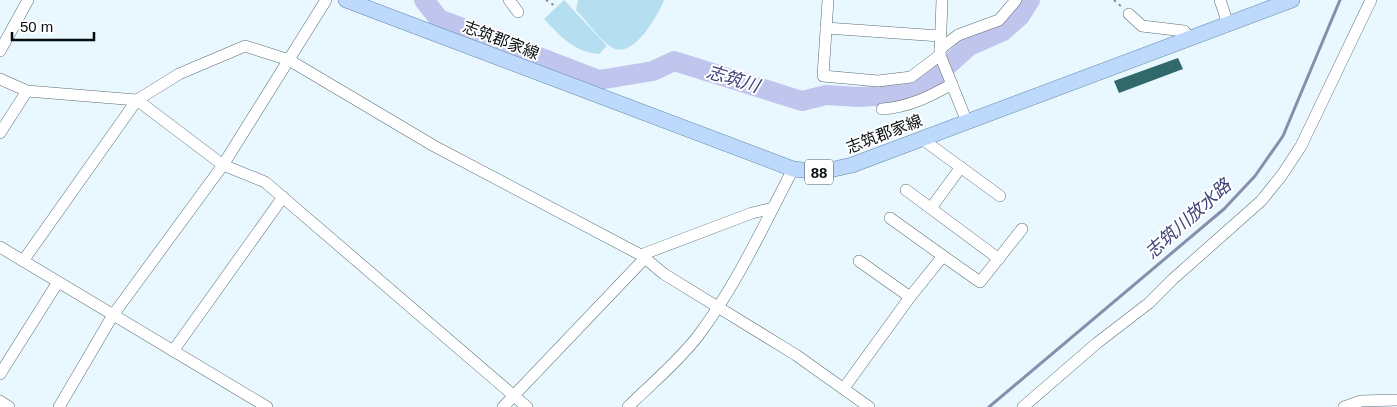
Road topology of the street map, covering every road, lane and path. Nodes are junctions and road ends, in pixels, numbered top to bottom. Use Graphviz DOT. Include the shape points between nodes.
graph roads {
  1 [pos="28,0"];
  2 [pos="326,0"];
  3 [pos="346,0"];
  4 [pos="509,0"];
  5 [pos="546,0"];
  6 [pos="828,0"];
  7 [pos="942,0"];
  8 [pos="1016,0"];
  9 [pos="1220,0"];
  10 [pos="1292,0"];
  11 [pos="1371,0"];
  12 [pos="371,3"];
  13 [pos="555,6"];
  14 [pos="518,12"];
  15 [pos="1129,14"];
  16 [pos="1228,24"];
  17 [pos="826,28"];
  18 [pos="940,36"];
  19 [pos="1190,38"];
  20 [pos="0,50"];
  21 [pos="940,55"];
  22 [pos="289,60"];
  23 [pos="0,79"];
  24 [pos="950,80"];
  25 [pos="27,91"];
  26 [pos="137,100"];
  27 [pos="882,108"];
  28 [pos="967,122"];
  29 [pos="0,132"];
  30 [pos="922,138"];
  31 [pos="224,165"];
  32 [pos="961,167"];
  33 [pos="793,170"];
  34 [pos="906,190"];
  35 [pos="1000,196"];
  36 [pos="283,197"];
  37 [pos="773,208"];
  38 [pos="931,208"];
  39 [pos="890,218"];
  40 [pos="1022,229"];
  41 [pos="0,247"];
  42 [pos="643,256"];
  43 [pos="943,256"];
  44 [pos="999,259"];
  45 [pos="23,261"];
  46 [pos="859,262"];
  47 [pos="58,282"];
  48 [pos="910,297"];
  49 [pos="719,306"];
  50 [pos="113,315"];
  51 [pos="173,351"];
  52 [pos="1,369"];
  53 [pos="844,388"];
  54 [pos="514,395"];
  55 [pos="1397,400"];
  56 [pos="0,401"];
  57 [pos="9,407"];
  58 [pos="59,407"];
  59 [pos="267,407"];
  60 [pos="503,407"];
  61 [pos="527,407"];
  62 [pos="628,407"];
  63 [pos="868,407"];
  64 [pos="1023,407"];
  65 [pos="1344,407"];
  1 -- 20 [label="street"];
  2 -- 22 [label="street"];
  3 -- 12 [label="main road, 志筑郡家線 / 88"];
  4 -- 14 [label="street"];
  5 -- 13 [label="path"];
  6 -- 17 [label="street"];
  7 -- 18 [label="street"];
  8 -- 21 [label="street" via="999,20 958,35"];
  9 -- 16 [label="street"];
  10 -- 16 [label="main road, 志筑郡家線 / 88"];
  11 -- 64 [label="street" via="1310,129 1273,187 1242,220 1149,303"];
  12 -- 33 [label="main road, 志筑郡家線 / 88"];
  15 -- 19 [label="street" via="1142,26 1184,31"];
  16 -- 19 [label="main road, 志筑郡家線 / 88"];
  17 -- 18 [label="street"];
  17 -- 21 [label="street" via="823,76 878,82 911,78"];
  18 -- 21 [label="street"];
  19 -- 28 [label="main road, 志筑郡家線 / 88"];
  21 -- 24 [label="street"];
  22 -- 26 [label="street" via="245,46 179,74"];
  22 -- 31 [label="street"];
  22 -- 42 [label="street" via="434,146"];
  23 -- 25 [label="street"];
  24 -- 27 [label="street" via="927,99 900,108"];
  24 -- 28 [label="street"];
  25 -- 26 [label="street"];
  25 -- 29 [label="street"];
  26 -- 31 [label="street"];
  26 -- 45 [label="street"];
  28 -- 30 [label="main road, 志筑郡家線 / 88"];
  30 -- 32 [label="street"];
  30 -- 33 [label="main road, 志筑郡家線 / 88" via="833,171"];
  31 -- 36 [label="street" via="265,182"];
  31 -- 50 [label="street"];
  32 -- 35 [label="street"];
  32 -- 38 [label="street"];
  33 -- 37 [label="street"];
  34 -- 38 [label="street"];
  36 -- 51 [label="street"];
  36 -- 54 [label="street"];
  37 -- 42 [label="street"];
  37 -- 49 [label="street" via="752,252"];
  38 -- 44 [label="street"];
  39 -- 43 [label="street"];
  40 -- 44 [label="street"];
  41 -- 45 [label="street"];
  42 -- 49 [label="street" via="664,274"];
  42 -- 54 [label="street"];
  43 -- 44 [label="street" via="980,282"];
  43 -- 48 [label="street"];
  45 -- 47 [label="street"];
  46 -- 48 [label="street"];
  47 -- 50 [label="street"];
  47 -- 52 [label="street"];
  48 -- 53 [label="street"];
  49 -- 53 [label="street"];
  49 -- 62 [label="street" via="687,348"];
  50 -- 51 [label="street"];
  50 -- 58 [label="street"];
  51 -- 59 [label="street"];
  53 -- 63 [label="street"];
  54 -- 60 [label="street"];
  54 -- 61 [label="street"];
  55 -- 65 [label="street" via="1361,401"];
  56 -- 57 [label="street"];
}
